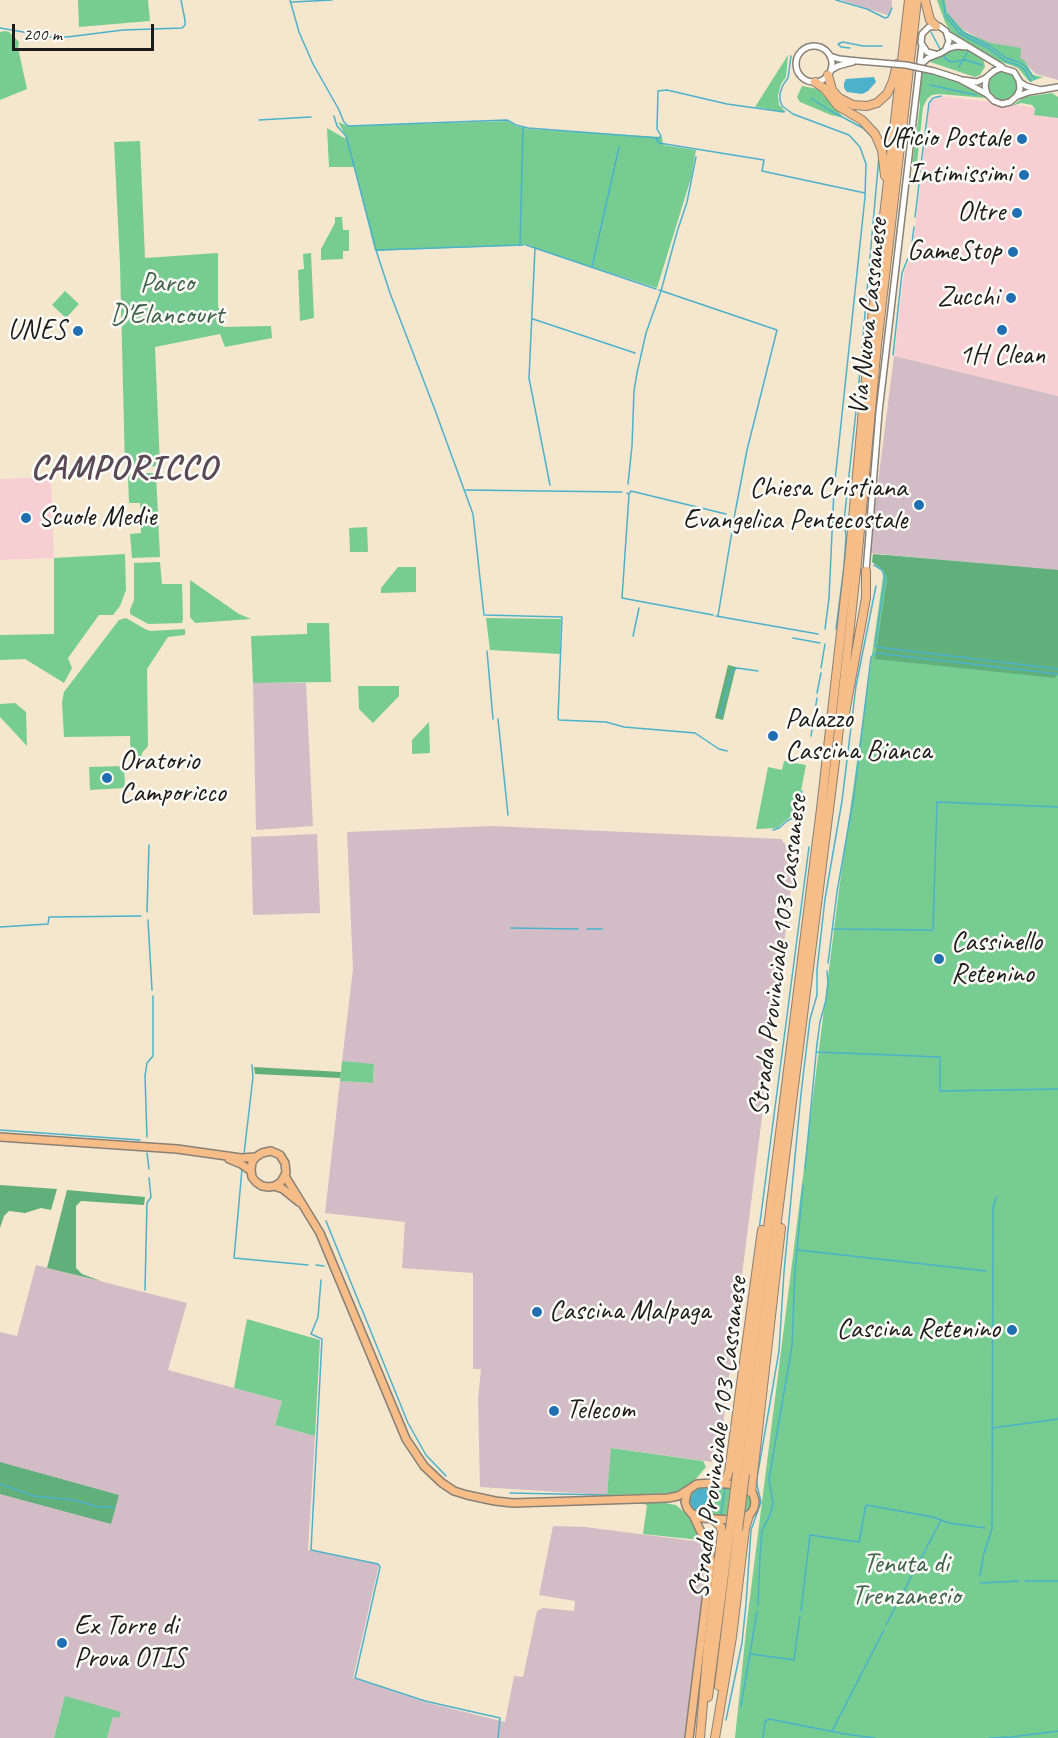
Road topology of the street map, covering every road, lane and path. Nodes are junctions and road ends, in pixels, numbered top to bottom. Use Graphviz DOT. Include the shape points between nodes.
graph roads {
  1 [pos="907,0"];
  2 [pos="917,0"];
  3 [pos="925,0"];
  4 [pos="936,26"];
  5 [pos="948,34"];
  6 [pos="922,45"];
  7 [pos="968,48"];
  8 [pos="946,49"];
  9 [pos="935,54"];
  10 [pos="829,55"];
  11 [pos="985,57"];
  12 [pos="858,62"];
  13 [pos="918,68"];
  14 [pos="1004,68"];
  15 [pos="830,72"];
  16 [pos="989,75"];
  17 [pos="959,79"];
  18 [pos="1019,80"];
  19 [pos="815,82"];
  20 [pos="1058,87"];
  21 [pos="1041,90"];
  22 [pos="987,94"];
  23 [pos="1017,96"];
  24 [pos="869,345"];
  25 [pos="866,571"];
  26 [pos="837,746"];
  27 [pos="791,1106"];
  28 [pos="782,1119"];
  29 [pos="0,1137"];
  30 [pos="221,1156"];
  31 [pos="256,1157"];
  32 [pos="251,1171"];
  33 [pos="285,1176"];
  34 [pos="274,1186"];
  35 [pos="306,1208"];
  36 [pos="741,1474"];
  37 [pos="721,1483"];
  38 [pos="688,1490"];
  39 [pos="751,1492"];
  40 [pos="668,1498"];
  41 [pos="690,1513"];
  42 [pos="749,1515"];
  43 [pos="712,1519"];
  44 [pos="734,1529"];
  45 [pos="703,1536"];
  46 [pos="688,1738"];
  47 [pos="702,1738"];
  48 [pos="714,1738"];
  1 -- 15 [label="highway" via="894,78 882,99 865,106 846,103 832,90"];
  1 -- 24 [label="highway, Strada Provinciale 103 Cassanese"];
  2 -- 26 [label="highway, Strada Provinciale 103 Cassanese"];
  3 -- 4 [label="highway" via="930,20"];
  4 -- 5 [label="street"];
  4 -- 6 [label="street" via="924,30"];
  5 -- 7 [label="street"];
  5 -- 8 [label="street"];
  6 -- 9 [label="street"];
  6 -- 13 [label="street, Via Nuova Cassanese"];
  7 -- 8 [label="street"];
  7 -- 11 [label="street"];
  8 -- 9 [label="street"];
  9 -- 13 [label="street"];
  10 -- 12 [label="street"];
  10 -- 15 [label="street"];
  10 -- 19 [label="street" via="812,47 798,57 799,74"];
  11 -- 14 [label="street"];
  11 -- 16 [label="street"];
  12 -- 15 [label="street" via="837,66"];
  12 -- 17 [label="street, bridge" via="906,65"];
  13 -- 25 [label="street, Via Nuova Cassanese" via="879,412"];
  14 -- 16 [label="street"];
  14 -- 18 [label="street" via="1014,72"];
  15 -- 19 [label="street"];
  16 -- 17 [label="street" via="977,82"];
  16 -- 22 [label="street"];
  17 -- 22 [label="street"];
  18 -- 21 [label="street"];
  18 -- 23 [label="street"];
  19 -- 24 [label="highway" via="840,107 867,125 882,150 885,176 874,257"];
  20 -- 21 [label="street"];
  21 -- 23 [label="street"];
  22 -- 23 [label="street" via="1001,104"];
  24 -- 28 [label="highway, Strada Provinciale 103 Cassanese" via="849,562"];
  25 -- 26 [label="highway" via="864,606"];
  26 -- 27 [label="highway, Strada Provinciale 103 Cassanese"];
  27 -- 36 [label="highway, Strada Provinciale 103 Cassanese"];
  27 -- 39 [label="highway"];
  28 -- 36 [label="highway, Strada Provinciale 103 Cassanese"];
  28 -- 37 [label="highway" via="754,1285 729,1472"];
  29 -- 30 [label="main road" via="177,1149"];
  30 -- 31 [label="main road"];
  30 -- 32 [label="main road"];
  31 -- 32 [label="main road"];
  31 -- 33 [label="main road" via="266,1152 278,1154 285,1163"];
  32 -- 34 [label="main road" via="258,1184"];
  33 -- 34 [label="main road"];
  33 -- 35 [label="main road"];
  34 -- 35 [label="main road"];
  35 -- 40 [label="main road" via="406,1439 424,1466 442,1483 464,1494 508,1502"];
  36 -- 44 [label="highway, Strada Provinciale 103 Cassanese, bridge"];
  37 -- 38 [label="main road" via="699,1484"];
  37 -- 39 [label="main road" via="744,1486"];
  38 -- 40 [label="main road"];
  38 -- 41 [label="main road" via="685,1501"];
  39 -- 42 [label="main road" via="755,1504"];
  40 -- 41 [label="main road"];
  41 -- 43 [label="main road"];
  41 -- 45 [label="main road"];
  42 -- 43 [label="main road" via="739,1520"];
  42 -- 48 [label="highway"];
  43 -- 45 [label="main road" via="703,1527"];
  43 -- 47 [label="highway" via="722,1533"];
  44 -- 47 [label="highway, Strada Provinciale 103 Cassanese"];
  44 -- 48 [label="highway, Strada Provinciale 103 Cassanese"];
  45 -- 46 [label="main road" via="711,1560"];
}
